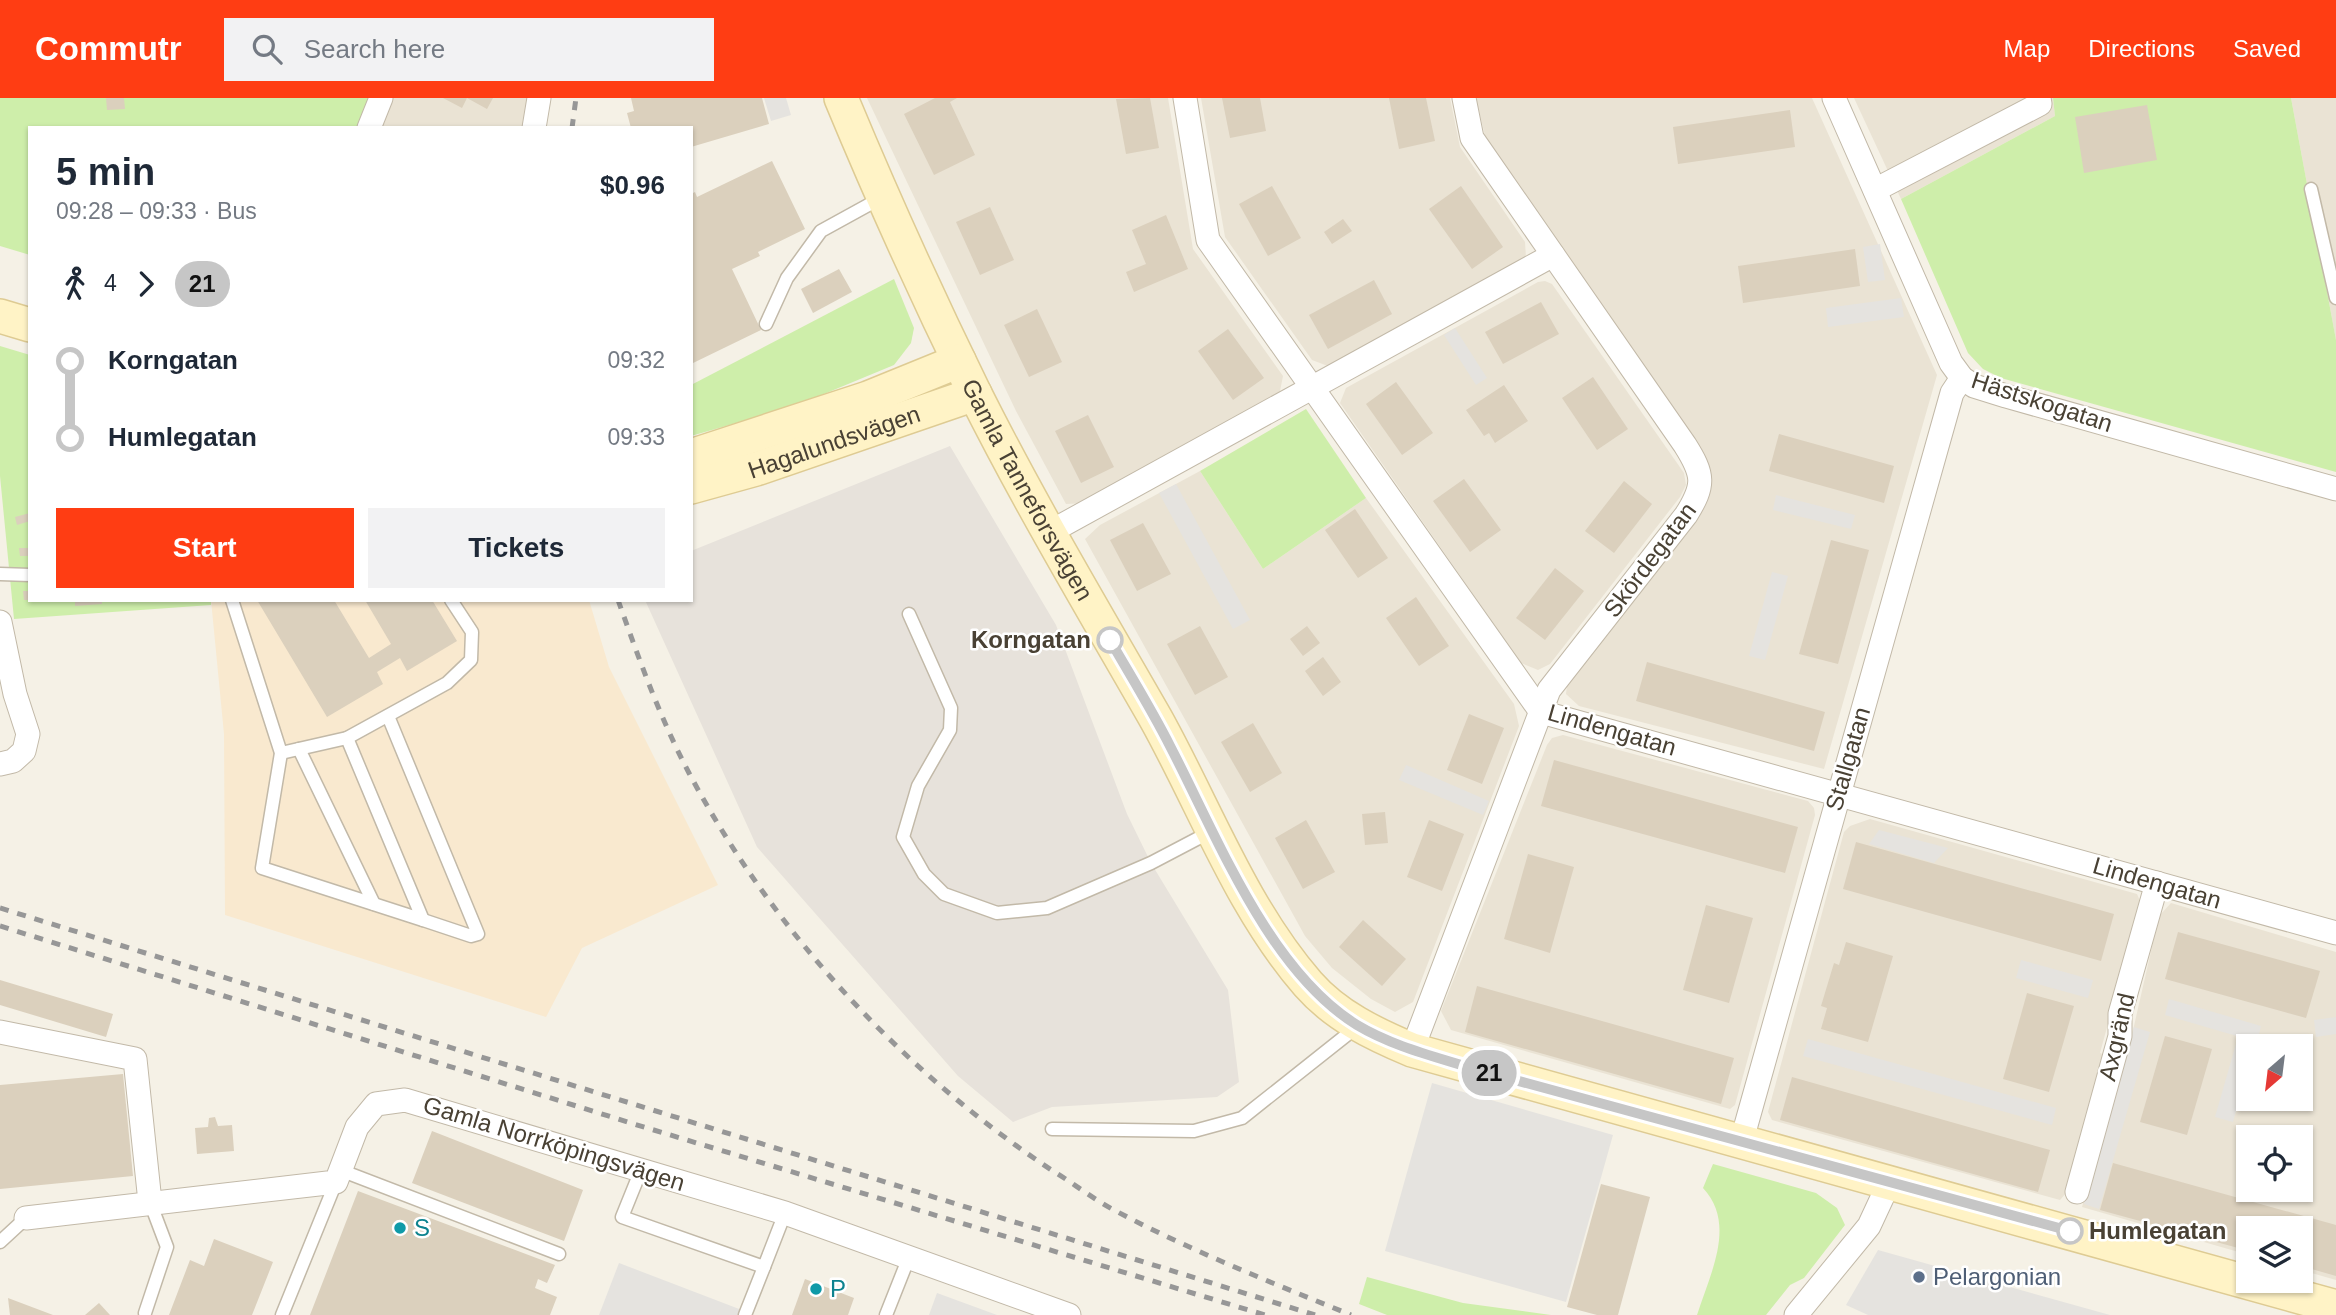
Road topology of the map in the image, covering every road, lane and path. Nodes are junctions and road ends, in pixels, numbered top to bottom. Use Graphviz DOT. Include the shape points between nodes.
graph roads {
  1 [pos="381,98"];
  2 [pos="539,98"];
  3 [pos="841,98"];
  4 [pos="1185,98"];
  5 [pos="1464,98"];
  6 [pos="1834,98"];
  7 [pos="2039,98"];
  8 [pos="370,126"];
  9 [pos="534,126"];
  10 [pos="2311,189"];
  11 [pos="1875,190"];
  12 [pos="885,197"];
  13 [pos="1553,255"];
  14 [pos="2336,298"];
  15 [pos="0,316"];
  16 [pos="28,324"];
  17 [pos="766,324"];
  18 [pos="959,361"];
  19 [pos="1962,378"];
  20 [pos="1311,389"];
  21 [pos="975,394"];
  22 [pos="693,455"];
  23 [pos="693,486"];
  24 [pos="2336,489"];
  25 [pos="1050,532"];
  26 [pos="0,574"];
  27 [pos="28,575"];
  28 [pos="233,602"];
  29 [pos="452,602"];
  30 [pos="909,614"];
  31 [pos="0,622"];
  32 [pos="7,702"];
  33 [pos="1541,712"];
  34 [pos="388,716"];
  35 [pos="347,738"];
  36 [pos="299,749"];
  37 [pos="281,753"];
  38 [pos="0,764"];
  39 [pos="1838,793"];
  40 [pos="1213,831"];
  41 [pos="2157,883"];
  42 [pos="374,904"];
  43 [pos="423,920"];
  44 [pos="2336,932"];
  45 [pos="1358,1025"];
  46 [pos="0,1032"];
  47 [pos="1412,1050"];
  48 [pos="1052,1129"];
  49 [pos="1741,1143"];
  50 [pos="641,1170"];
  51 [pos="338,1176"];
  52 [pos="1889,1183"];
  53 [pos="2077,1192"];
  54 [pos="150,1202"];
  55 [pos="785,1213"];
  56 [pos="26,1218"];
  57 [pos="0,1242"];
  58 [pos="559,1254"];
  59 [pos="909,1256"];
  60 [pos="764,1267"];
  61 [pos="2336,1307"];
  62 [pos="145,1312"];
  63 [pos="282,1315"];
  64 [pos="745,1315"];
  65 [pos="886,1315"];
  66 [pos="1069,1315"];
  67 [pos="1796,1315"];
  1 -- 8 [label="street"];
  2 -- 9 [label="street"];
  3 -- 12 [label="street, Gamla Tanneforsvägen"];
  4 -- 20 [label="street, Lindengatan" via="1209,240"];
  5 -- 13 [label="street, Skördegatan" via="1472,138"];
  6 -- 11 [label="street, Hästskogatan"];
  7 -- 11 [label="street" via="2040,104"];
  10 -- 14 [label="lane"];
  11 -- 19 [label="street, Hästskogatan" via="1951,363"];
  12 -- 17 [label="lane" via="821,231 787,278"];
  12 -- 18 [label="street, Gamla Tanneforsvägen"];
  13 -- 20 [label="street"];
  13 -- 33 [label="street, Skördegatan" via="1685,445 1701,478 1699,494 1686,515 1549,690"];
  15 -- 16 [label="street"];
  18 -- 21 [label="street, Gamla Tanneforsvägen"];
  18 -- 22 [label="street, Hagalundsvägen" via="868,398"];
  19 -- 24 [label="street, Hästskogatan" via="2006,396"];
  19 -- 39 [label="street, Stallgatan" via="1952,393"];
  20 -- 25 [label="street"];
  20 -- 33 [label="street, Lindengatan"];
  21 -- 23 [label="street, Hagalundsvägen"];
  21 -- 25 [label="street, Gamla Tanneforsvägen"];
  25 -- 40 [label="street, Gamla Tanneforsvägen"];
  26 -- 27 [label="lane"];
  28 -- 37 [label="lane"];
  29 -- 34 [label="lane" via="472,632 471,660 447,683"];
  30 -- 40 [label="lane" via="951,708 950,730 918,786 903,837 924,874 944,894 997,913 1047,908"];
  31 -- 32 [label="street"];
  32 -- 38 [label="street" via="28,734 24,751 13,761"];
  33 -- 39 [label="street, Lindengatan"];
  33 -- 47 [label="street, Skördegatan"];
  34 -- 35 [label="lane"];
  34 -- 43 [label="lane" via="478,934 471,936"];
  35 -- 36 [label="lane"];
  35 -- 43 [label="lane"];
  36 -- 37 [label="lane"];
  36 -- 42 [label="lane"];
  37 -- 42 [label="lane" via="262,867"];
  39 -- 41 [label="street, Lindengatan"];
  39 -- 49 [label="street, Stallgatan"];
  40 -- 45 [label="street, Gamla Tanneforsvägen" via="1267,930 1291,963 1310,986"];
  41 -- 44 [label="street, Lindengatan"];
  41 -- 53 [label="street, Axgränd"];
  42 -- 43 [label="lane"];
  45 -- 47 [label="street, Gamla Tanneforsvägen"];
  45 -- 48 [label="lane" via="1241,1118 1194,1131"];
  46 -- 54 [label="street" via="135,1059"];
  47 -- 49 [label="street, Gamla Tanneforsvägen"];
  49 -- 52 [label="street, Gamla Tanneforsvägen"];
  50 -- 51 [label="street, Gamla Norrköpingsvägen" via="405,1100 376,1104 357,1127"];
  50 -- 55 [label="street, Gamla Norrköpingsvägen"];
  50 -- 60 [label="lane" via="622,1217"];
  51 -- 54 [label="street"];
  51 -- 58 [label="lane"];
  51 -- 63 [label="lane"];
  52 -- 61 [label="street, Gamla Tanneforsvägen"];
  52 -- 67 [label="street" via="1869,1226"];
  54 -- 56 [label="street"];
  54 -- 62 [label="lane" via="167,1247"];
  55 -- 59 [label="street, Gamla Norrköpingsvägen"];
  55 -- 60 [label="lane"];
  56 -- 57 [label="lane"];
  59 -- 65 [label="lane"];
  59 -- 66 [label="street, Gamla Norrköpingsvägen"];
  60 -- 64 [label="lane"];
}
